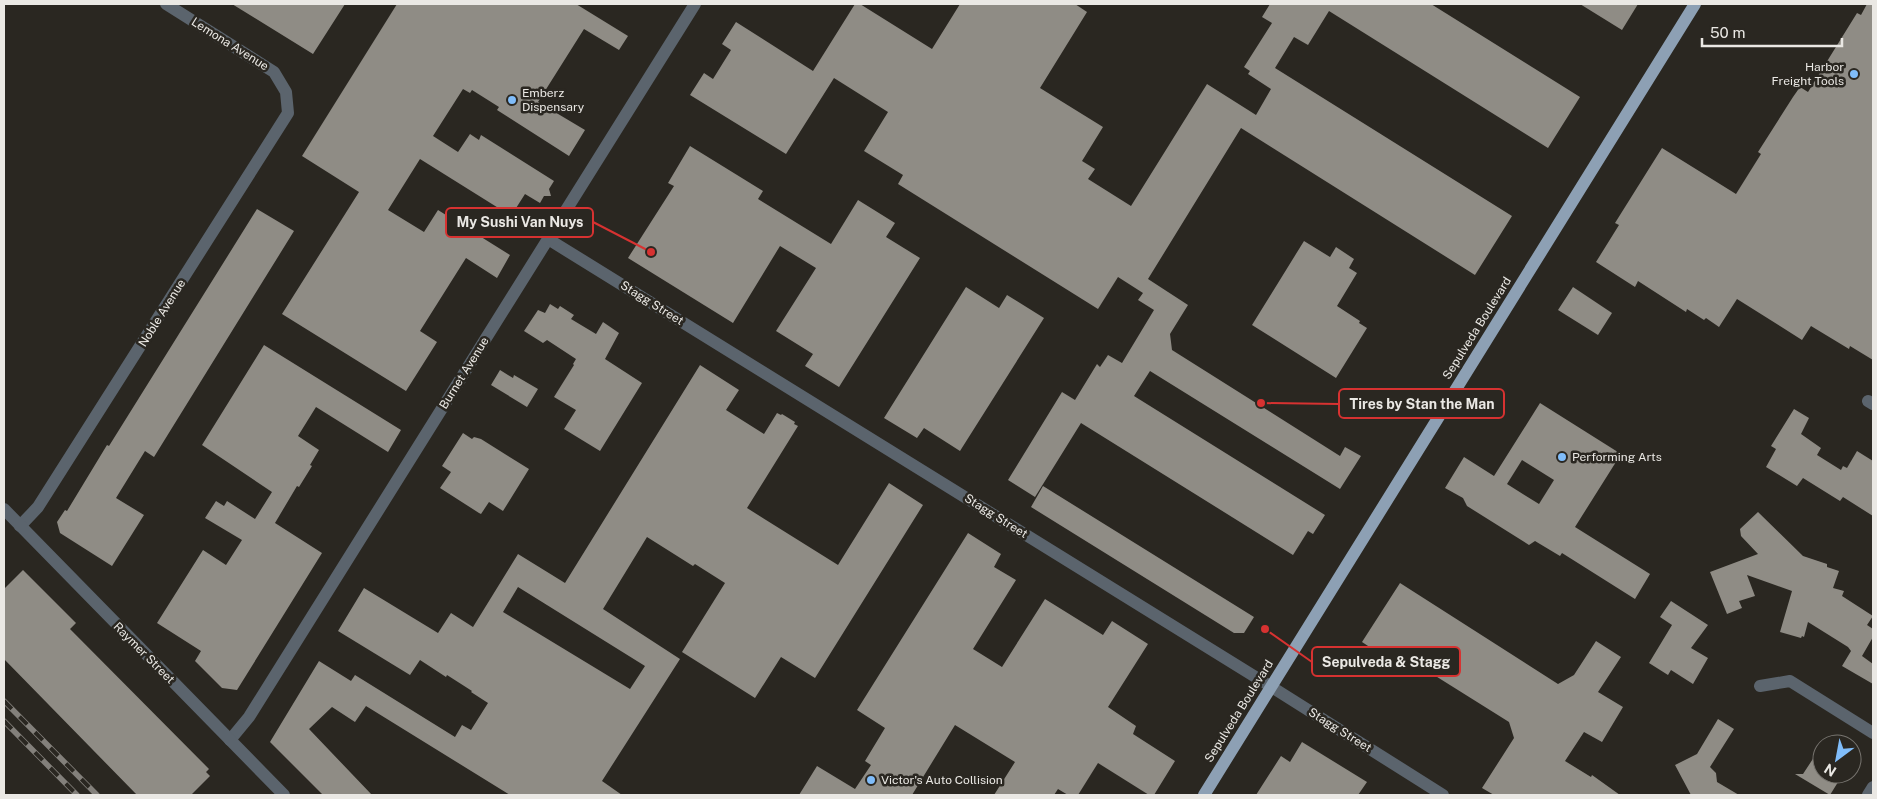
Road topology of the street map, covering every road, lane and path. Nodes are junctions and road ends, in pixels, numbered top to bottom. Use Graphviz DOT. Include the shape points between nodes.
graph roads {
  1 [pos="166,4"];
  2 [pos="695,4"];
  3 [pos="1695,4"];
  4 [pos="286,92"];
  5 [pos="548,239"];
  6 [pos="4,510"];
  7 [pos="20,526"];
  8 [pos="1270,686"];
  9 [pos="1760,686"];
  10 [pos="1873,733"];
  11 [pos="230,740"];
  12 [pos="1873,787"];
  13 [pos="284,795"];
  14 [pos="1204,795"];
  15 [pos="1443,795"];
  16 [pos="1868,795"];
  1 -- 4 [label="street, Lemona Avenue" via="274,72"];
  2 -- 5 [label="street, Burnet Avenue"];
  3 -- 8 [label="main road, Sepulveda Boulevard"];
  4 -- 7 [label="street, Noble Avenue" via="288,113 38,507"];
  5 -- 8 [label="street, Stagg Street"];
  5 -- 11 [label="street, Burnet Avenue" via="249,717"];
  6 -- 7 [label="street, Raymer Street"];
  7 -- 11 [label="street, Raymer Street"];
  8 -- 14 [label="main road, Sepulveda Boulevard"];
  8 -- 15 [label="street, Stagg Street"];
  9 -- 10 [label="street" via="1790,681"];
  11 -- 13 [label="street, Raymer Street"];
  12 -- 16 [label="street"];
}
